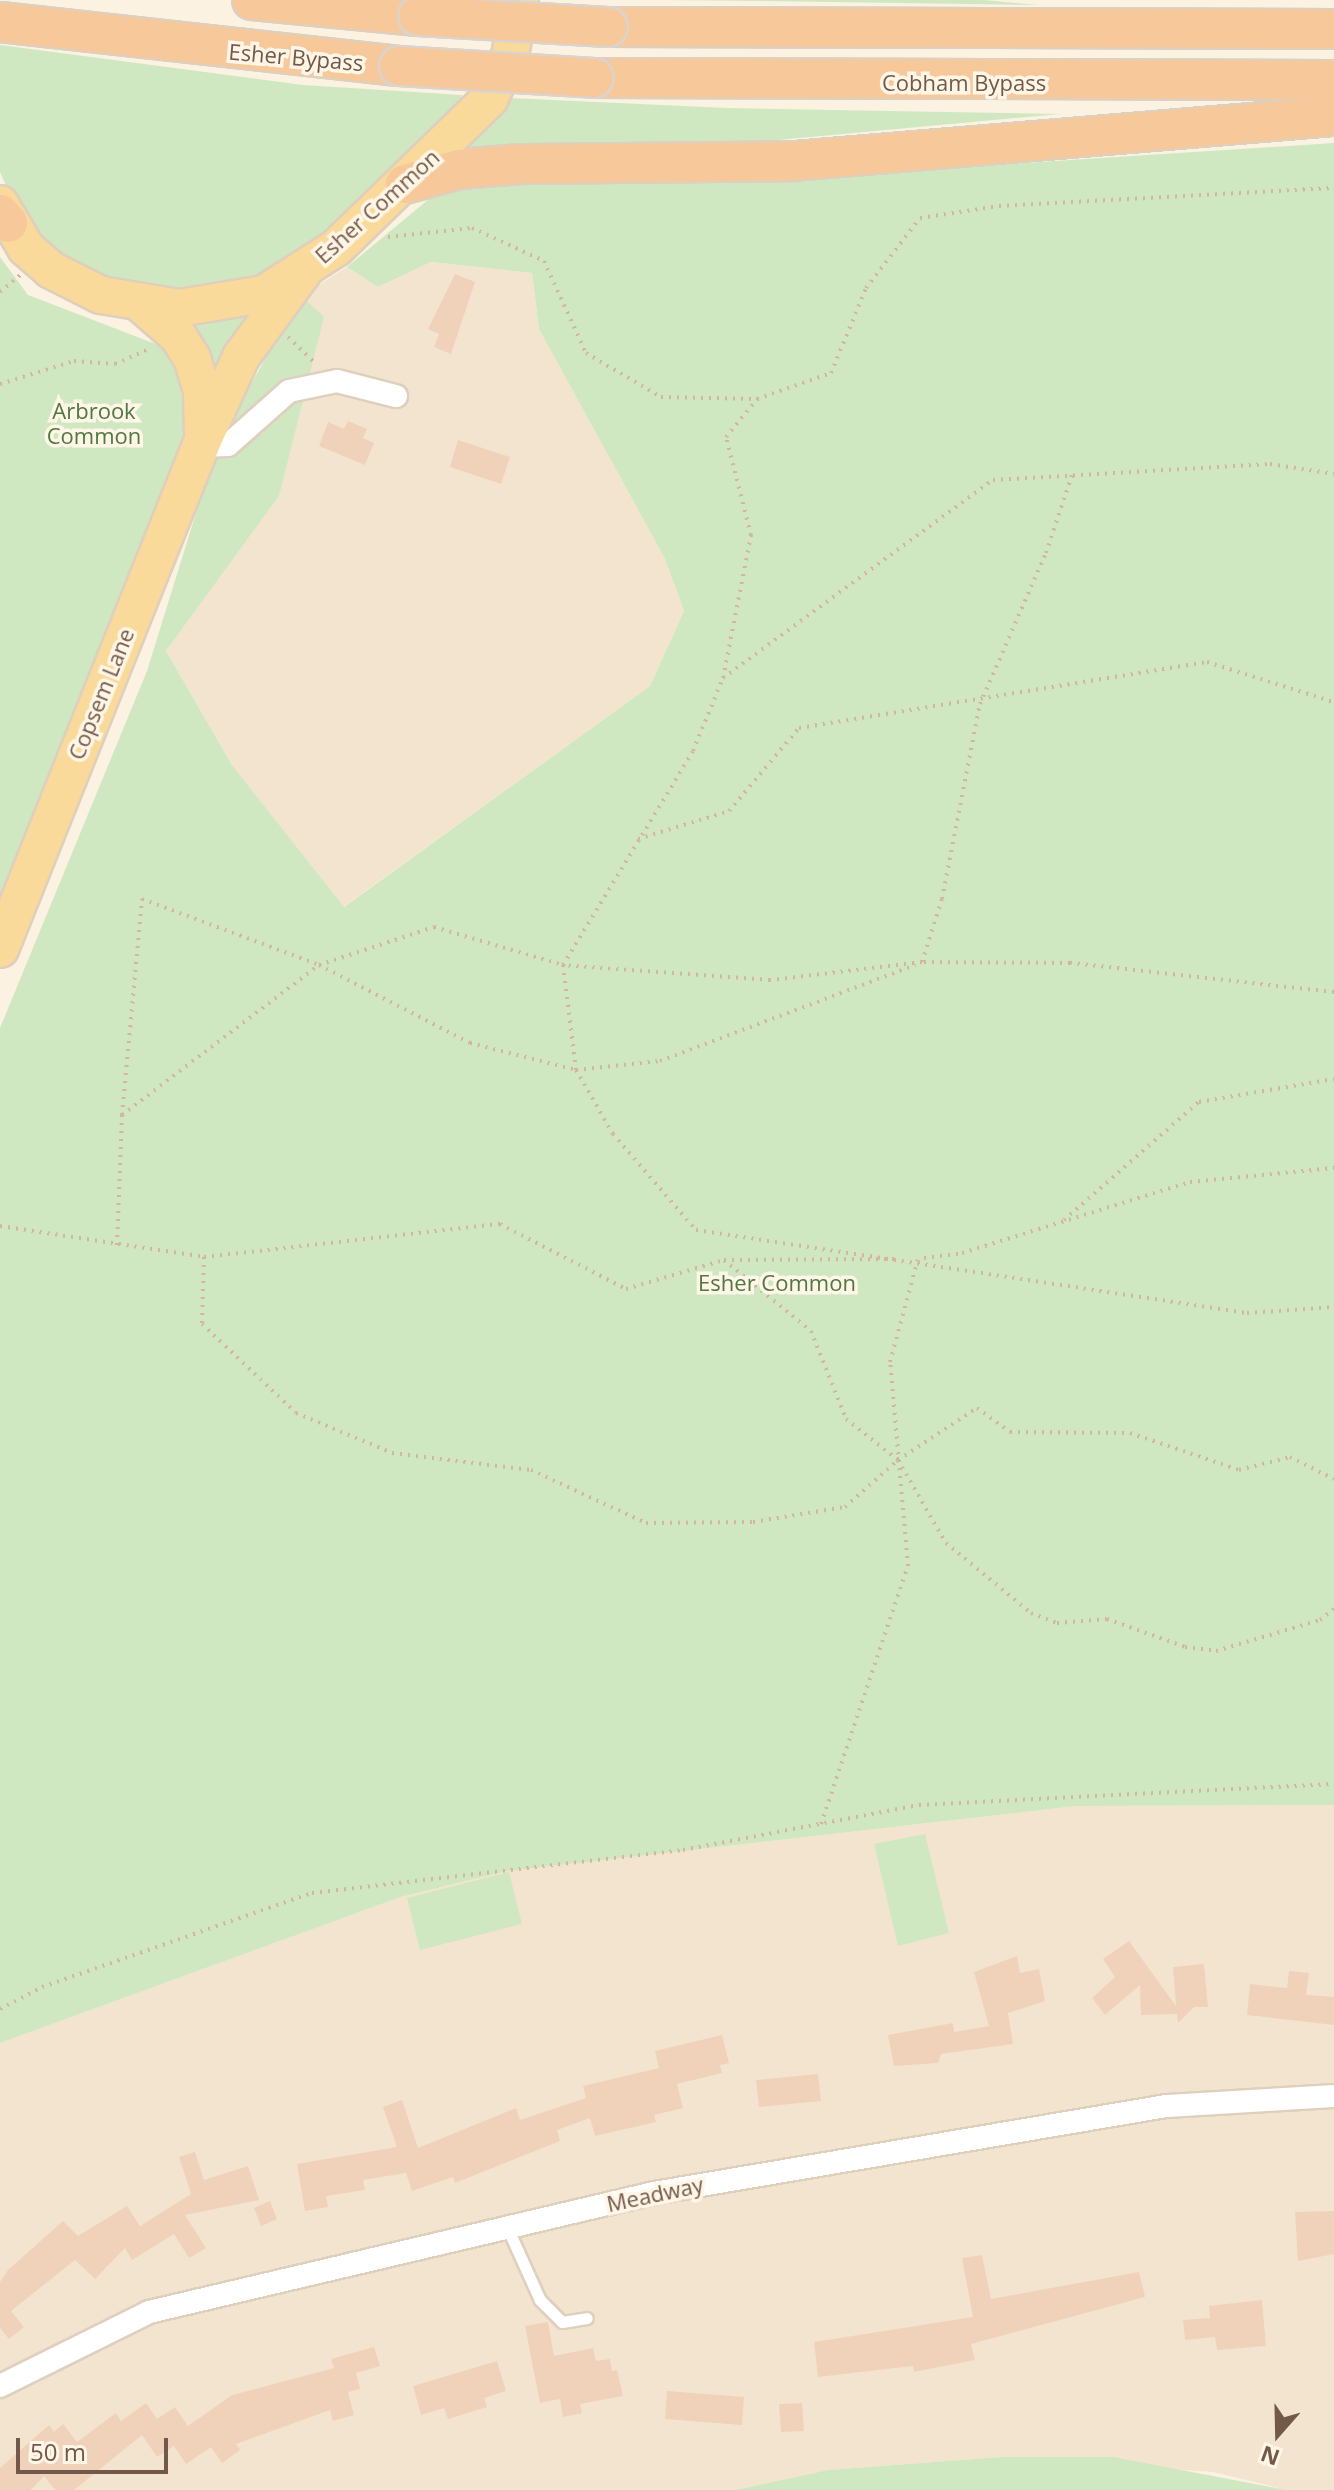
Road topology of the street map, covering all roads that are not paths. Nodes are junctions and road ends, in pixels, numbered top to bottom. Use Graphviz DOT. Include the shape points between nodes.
graph roads {
  1 [pos="252,0"];
  2 [pos="520,0"];
  3 [pos="0,22"];
  4 [pos="1334,29"];
  5 [pos="594,78"];
  6 [pos="1334,80"];
  7 [pos="1334,116"];
  8 [pos="405,184"];
  9 [pos="3,214"];
  10 [pos="303,272"];
  11 [pos="140,303"];
  12 [pos="396,396"];
  13 [pos="202,443"];
  14 [pos="0,949"];
  15 [pos="1334,2096"];
  16 [pos="507,2227"];
  17 [pos="587,2318"];
  18 [pos="0,2386"];
  1 -- 4 [label="highway, bridge" via="608,27"];
  2 -- 8 [label="main road, Esher Common" via="510,56 489,99"];
  3 -- 5 [label="highway, Esher Bypass, bridge" via="399,66"];
  5 -- 6 [label="highway, Cobham Bypass"];
  7 -- 8 [label="highway" via="794,161 506,165 459,169"];
  8 -- 10 [label="main road, Esher Common"];
  9 -- 11 [label="main road, Esher Common" via="51,270 101,295"];
  10 -- 11 [label="main road, Esher Common" via="242,302 179,308"];
  10 -- 13 [label="main road, Copsem Lane" via="241,357"];
  11 -- 13 [label="main road, Copsem Lane" via="178,336 192,358 202,391"];
  12 -- 13 [label="street" via="337,381 289,391 228,445"];
  13 -- 14 [label="main road, Copsem Lane"];
  15 -- 16 [label="street, Meadway" via="1251,2098 1082,2119 669,2190"];
  16 -- 17 [label="lane" via="540,2300 562,2322"];
  16 -- 18 [label="street, Meadway" via="149,2312"];
}
